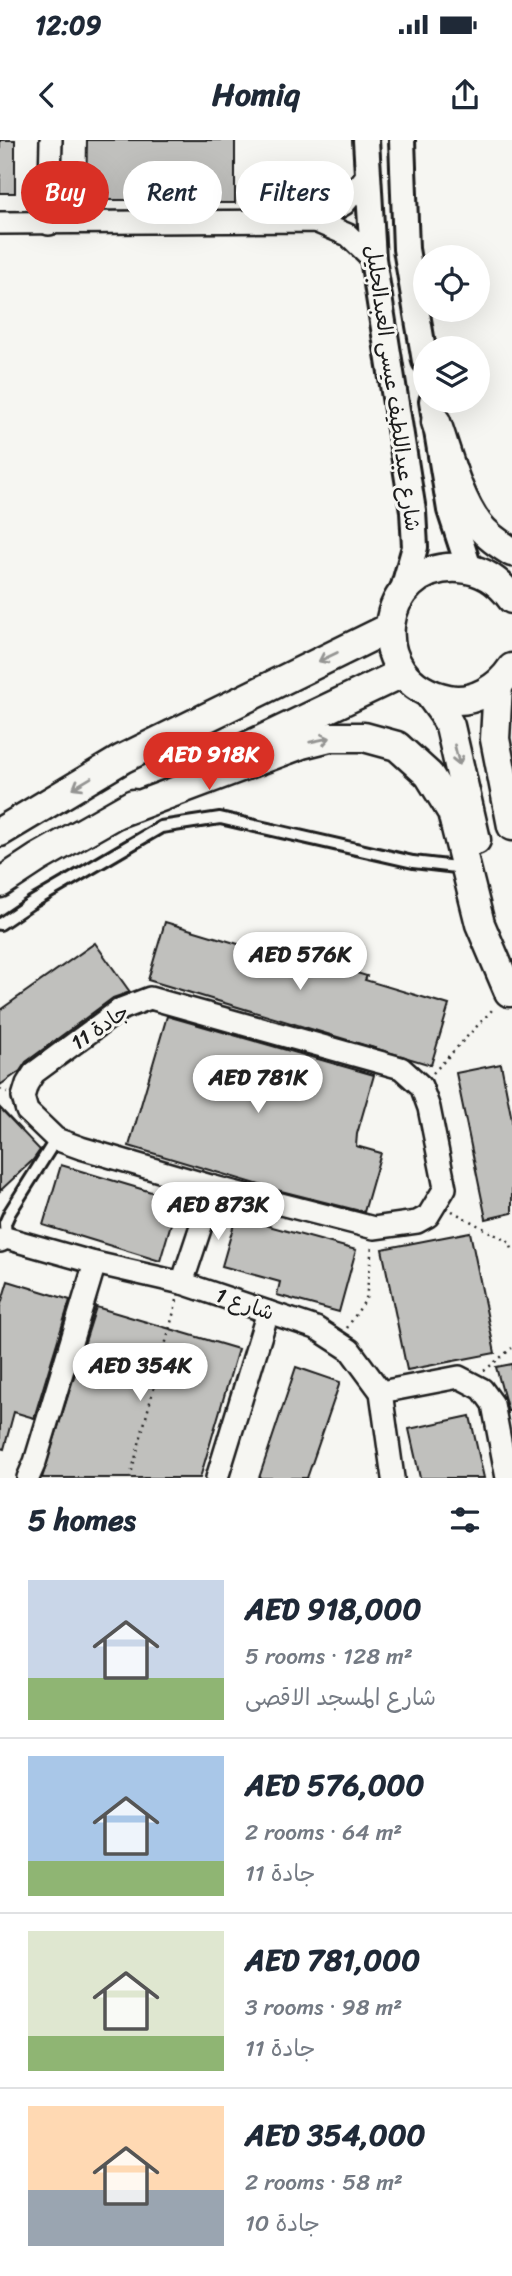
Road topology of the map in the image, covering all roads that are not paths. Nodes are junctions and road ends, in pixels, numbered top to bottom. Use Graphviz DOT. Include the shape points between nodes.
graph roads {
  1 [pos="51,140"];
  2 [pos="366,140"];
  3 [pos="406,146"];
  4 [pos="50,161"];
  5 [pos="366,177"];
  6 [pos="354,192"];
  7 [pos="236,222"];
  8 [pos="0,223"];
  9 [pos="21,223"];
  10 [pos="109,223"];
  11 [pos="322,224"];
  12 [pos="373,259"];
  13 [pos="421,336"];
  14 [pos="434,413"];
  15 [pos="434,413"];
  16 [pos="512,552"];
  17 [pos="468,568"];
  18 [pos="508,589"];
  19 [pos="402,593"];
  20 [pos="389,628"];
  21 [pos="402,673"];
  22 [pos="505,677"];
  23 [pos="429,694"];
  24 [pos="118,813"];
  25 [pos="24,818"];
  26 [pos="512,826"];
  27 [pos="0,832"];
  28 [pos="37,858"];
  29 [pos="466,868"];
  30 [pos="0,883"];
  31 [pos="0,924"];
  32 [pos="511,998"];
  33 [pos="56,1139"];
  34 [pos="214,1187"];
  35 [pos="3,1239"];
  36 [pos="95,1263"];
  37 [pos="182,1283"];
  38 [pos="268,1312"];
  39 [pos="381,1392"];
  40 [pos="28,1478"];
  41 [pos="217,1478"];
  42 [pos="393,1478"];
  43 [pos="507,1478"];
  1 -- 4 [label="street"];
  2 -- 5 [label="street, شارع عبداللطيف عيسى العبدالجليل"];
  3 -- 13 [label="street, شارع عبداللطيف عيسى العبدالجليل" via="406,249"];
  5 -- 6 [label="street"];
  5 -- 12 [label="street, شارع عبداللطيف عيسى العبدالجليل"];
  7 -- 10 [label="street"];
  8 -- 9 [label="street"];
  11 -- 12 [label="street" via="348,235"];
  12 -- 19 [label="street, شارع عبداللطيف عيسى العبدالجليل" via="414,511 415,547"];
  14 -- 16 [label="main road" via="477,523"];
  15 -- 17 [label="street, شارع عبداللطيف عيسى العبدالجليل" via="450,510"];
  17 -- 18 [label="main road"];
  17 -- 19 [label="main road" via="432,571"];
  19 -- 20 [label="main road"];
  20 -- 21 [label="main road" via="394,659"];
  20 -- 25 [label="main road, one-way" via="122,759"];
  21 -- 23 [label="main road"];
  21 -- 24 [label="main road"];
  22 -- 23 [label="main road" via="477,697 453,700"];
  22 -- 26 [label="main road" via="495,739"];
  23 -- 32 [label="main road, one-way" via="450,726"];
  24 -- 28 [label="main road"];
  24 -- 29 [label="main road, one-way" via="302,744 330,737 364,737 397,746 429,775 452,813"];
  25 -- 27 [label="main road"];
  25 -- 28 [label="main road" via="35,819 48,829 50,838"];
  28 -- 30 [label="main road"];
  29 -- 31 [label="lane" via="413,862 220,818 161,827"];
  29 -- 32 [label="main road" via="480,924"];
  33 -- 34 [label="street, جادة 11"];
  33 -- 34 [label="street, جادة 11" via="27,1111 23,1097 34,1073 121,1009 150,998 401,1068 421,1086 445,1188 428,1216 374,1228"];
  33 -- 35 [label="lane" via="5,1223"];
  34 -- 37 [label="street"];
  35 -- 36 [label="street, شارع 1"];
  36 -- 37 [label="street, شارع 1"];
  36 -- 40 [label="street"];
  37 -- 38 [label="street, شارع 1"];
  38 -- 39 [label="street, شارع 1" via="316,1328 350,1350"];
  38 -- 41 [label="street"];
  39 -- 42 [label="street, شارع 1"];
  39 -- 43 [label="street" via="458,1377 482,1389 493,1404"];
}
